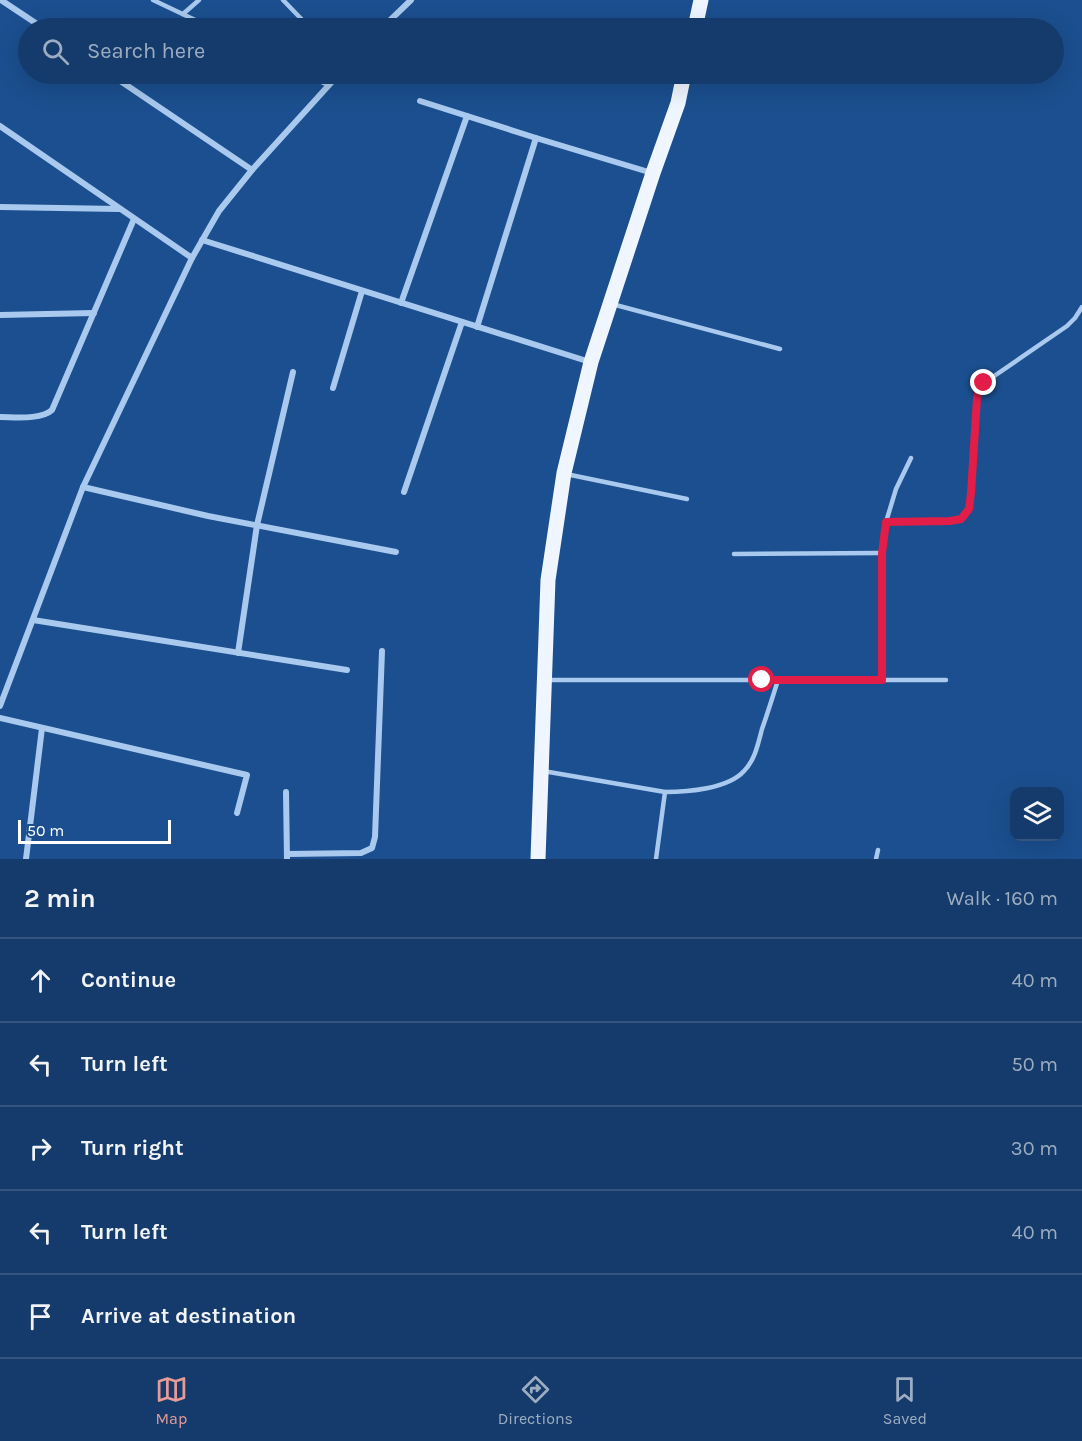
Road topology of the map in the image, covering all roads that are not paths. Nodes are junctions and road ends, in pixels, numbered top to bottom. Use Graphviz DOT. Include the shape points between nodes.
graph roads {
  1 [pos="1,0"];
  2 [pos="153,0"];
  3 [pos="199,0"];
  4 [pos="283,0"];
  5 [pos="411,0"];
  6 [pos="701,0"];
  7 [pos="183,14"];
  8 [pos="28,18"];
  9 [pos="191,18"];
  10 [pos="300,18"];
  11 [pos="392,18"];
  12 [pos="697,18"];
  13 [pos="125,84"];
  14 [pos="682,84"];
  15 [pos="328,85"];
  16 [pos="420,100"];
  17 [pos="467,116"];
  18 [pos="0,126"];
  19 [pos="536,138"];
  20 [pos="252,170"];
  21 [pos="653,173"];
  22 [pos="0,207"];
  23 [pos="121,209"];
  24 [pos="134,219"];
  25 [pos="202,240"];
  26 [pos="192,258"];
  27 [pos="362,291"];
  28 [pos="401,303"];
  29 [pos="610,303"];
  30 [pos="1082,307"];
  31 [pos="94,313"];
  32 [pos="0,315"];
  33 [pos="462,322"];
  34 [pos="477,327"];
  35 [pos="780,349"];
  36 [pos="591,362"];
  37 [pos="293,372"];
  38 [pos="333,388"];
  39 [pos="0,417"];
  40 [pos="911,458"];
  41 [pos="564,473"];
  42 [pos="83,487"];
  43 [pos="404,492"];
  44 [pos="687,499"];
  45 [pos="886,522"];
  46 [pos="257,525"];
  47 [pos="396,552"];
  48 [pos="882,553"];
  49 [pos="734,554"];
  50 [pos="33,620"];
  51 [pos="382,651"];
  52 [pos="238,653"];
  53 [pos="347,670"];
  54 [pos="544,680"];
  55 [pos="778,680"];
  56 [pos="882,680"];
  57 [pos="946,680"];
  58 [pos="0,706"];
  59 [pos="0,718"];
  60 [pos="42,728"];
  61 [pos="541,771"];
  62 [pos="286,792"];
  63 [pos="665,792"];
  64 [pos="237,813"];
  65 [pos="878,850"];
  66 [pos="287,856"];
  67 [pos="26,859"];
  68 [pos="538,859"];
  69 [pos="656,859"];
  70 [pos="876,859"];
  1 -- 8 [label="street"];
  2 -- 7 [label="lane"];
  3 -- 7 [label="lane"];
  4 -- 10 [label="lane"];
  5 -- 11 [label="street"];
  6 -- 12 [label="main road"];
  7 -- 9 [label="lane"];
  13 -- 20 [label="street"];
  14 -- 21 [label="main road"];
  15 -- 20 [label="street"];
  16 -- 17 [label="street"];
  17 -- 19 [label="street"];
  17 -- 28 [label="street"];
  18 -- 23 [label="street"];
  19 -- 21 [label="street"];
  19 -- 34 [label="street"];
  20 -- 25 [label="street" via="219,211"];
  21 -- 29 [label="main road"];
  22 -- 23 [label="street"];
  23 -- 24 [label="street"];
  24 -- 26 [label="street"];
  24 -- 31 [label="street"];
  25 -- 26 [label="street"];
  25 -- 27 [label="street"];
  26 -- 42 [label="street"];
  27 -- 28 [label="street"];
  27 -- 38 [label="street"];
  28 -- 33 [label="street"];
  29 -- 35 [label="lane"];
  29 -- 36 [label="main road"];
  30 -- 45 [label="lane" via="1066,326 979,390 969,509 961,519"];
  31 -- 32 [label="street"];
  31 -- 39 [label="street" via="52,410 47,415"];
  33 -- 34 [label="street"];
  33 -- 43 [label="street"];
  34 -- 36 [label="street"];
  36 -- 41 [label="main road"];
  37 -- 46 [label="street"];
  40 -- 45 [label="lane"];
  41 -- 44 [label="lane"];
  41 -- 54 [label="main road" via="548,580"];
  42 -- 46 [label="street"];
  42 -- 50 [label="street"];
  45 -- 48 [label="lane"];
  46 -- 47 [label="street"];
  46 -- 52 [label="street"];
  48 -- 49 [label="lane"];
  48 -- 56 [label="lane"];
  50 -- 52 [label="street"];
  50 -- 58 [label="street"];
  51 -- 66 [label="street" via="372,848"];
  52 -- 53 [label="street"];
  54 -- 55 [label="lane"];
  54 -- 61 [label="main road"];
  55 -- 56 [label="lane"];
  55 -- 63 [label="lane" via="753,758 744,772 705,789"];
  56 -- 57 [label="lane"];
  59 -- 60 [label="street"];
  60 -- 64 [label="street" via="247,775"];
  60 -- 67 [label="street"];
  61 -- 63 [label="lane"];
  61 -- 68 [label="main road"];
  62 -- 66 [label="street"];
  63 -- 69 [label="lane"];
  65 -- 70 [label="lane"];
}
